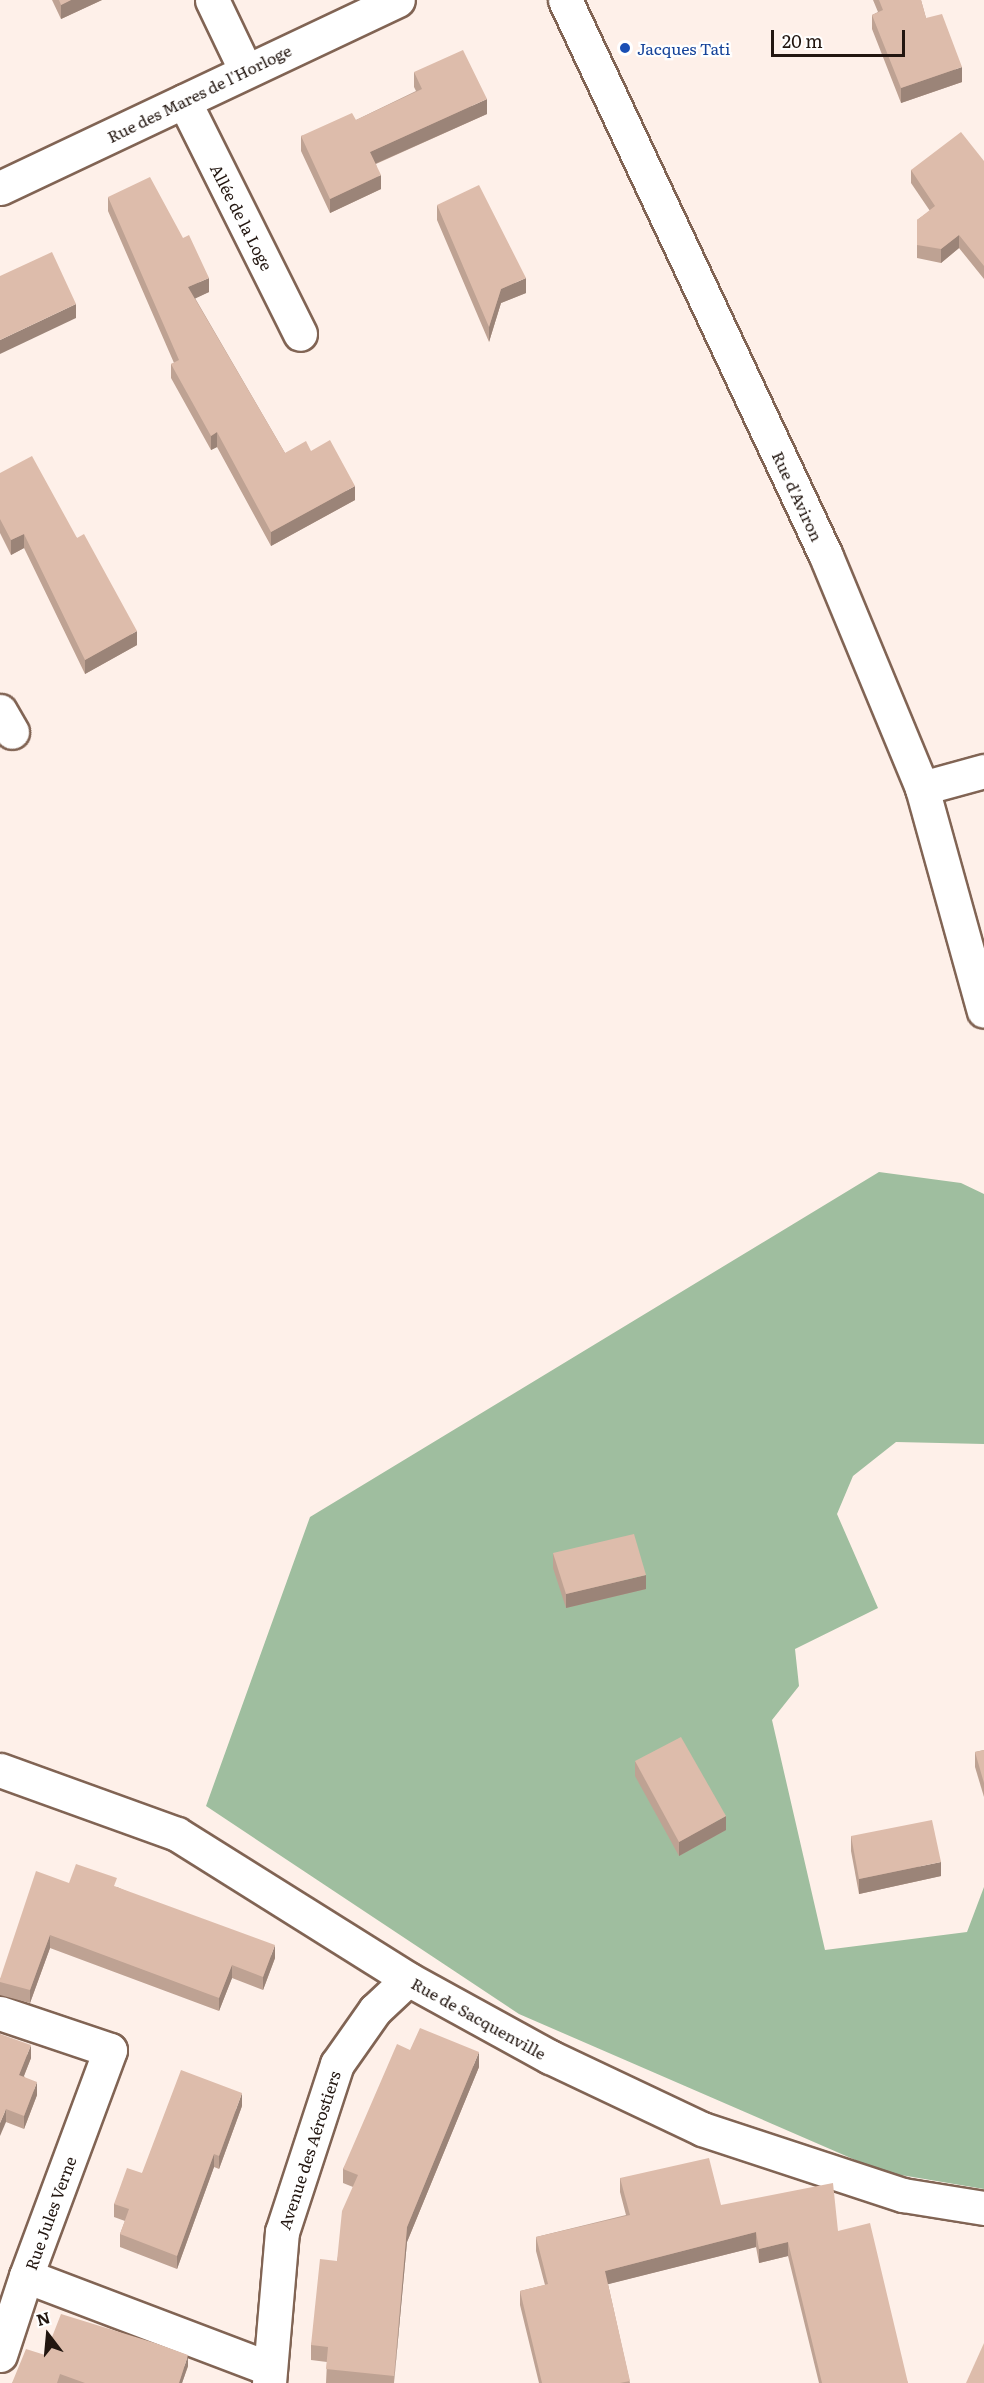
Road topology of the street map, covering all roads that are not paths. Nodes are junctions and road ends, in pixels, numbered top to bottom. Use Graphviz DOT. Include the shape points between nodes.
graph roads {
  1 [pos="212,0"];
  2 [pos="398,0"];
  3 [pos="565,0"];
  4 [pos="245,69"];
  5 [pos="184,101"];
  6 [pos="0,188"];
  7 [pos="300,334"];
  8 [pos="984,771"];
  9 [pos="922,788"];
  10 [pos="984,1011"];
  11 [pos="0,1770"];
  12 [pos="408,1979"];
  13 [pos="0,2013"];
  14 [pos="984,2208"];
  15 [pos="26,2276"];
  16 [pos="0,2355"];
  17 [pos="269,2376"];
  1 -- 4 [label="street"];
  2 -- 4 [label="street, Rue des Mares de l'Horloge"];
  3 -- 9 [label="street, Rue d'Aviron" via="826,556"];
  4 -- 5 [label="street, Rue des Mares de l'Horloge"];
  5 -- 6 [label="street, Rue des Mares de l'Horloge"];
  5 -- 7 [label="street, Allée de la Loge"];
  8 -- 9 [label="street"];
  9 -- 10 [label="street, Rue d'Aviron"];
  11 -- 12 [label="street, Rue de Sacquenville" via="177,1834"];
  12 -- 14 [label="street, Rue de Sacquenville" via="549,2057 702,2128 903,2195"];
  12 -- 17 [label="street, Avenue des Aérostiers" via="375,2010 337,2064 282,2232"];
  13 -- 15 [label="street, Rue Jules Verne" via="110,2050"];
  15 -- 16 [label="street"];
  15 -- 17 [label="street, Rue Jules Verne"];
}
